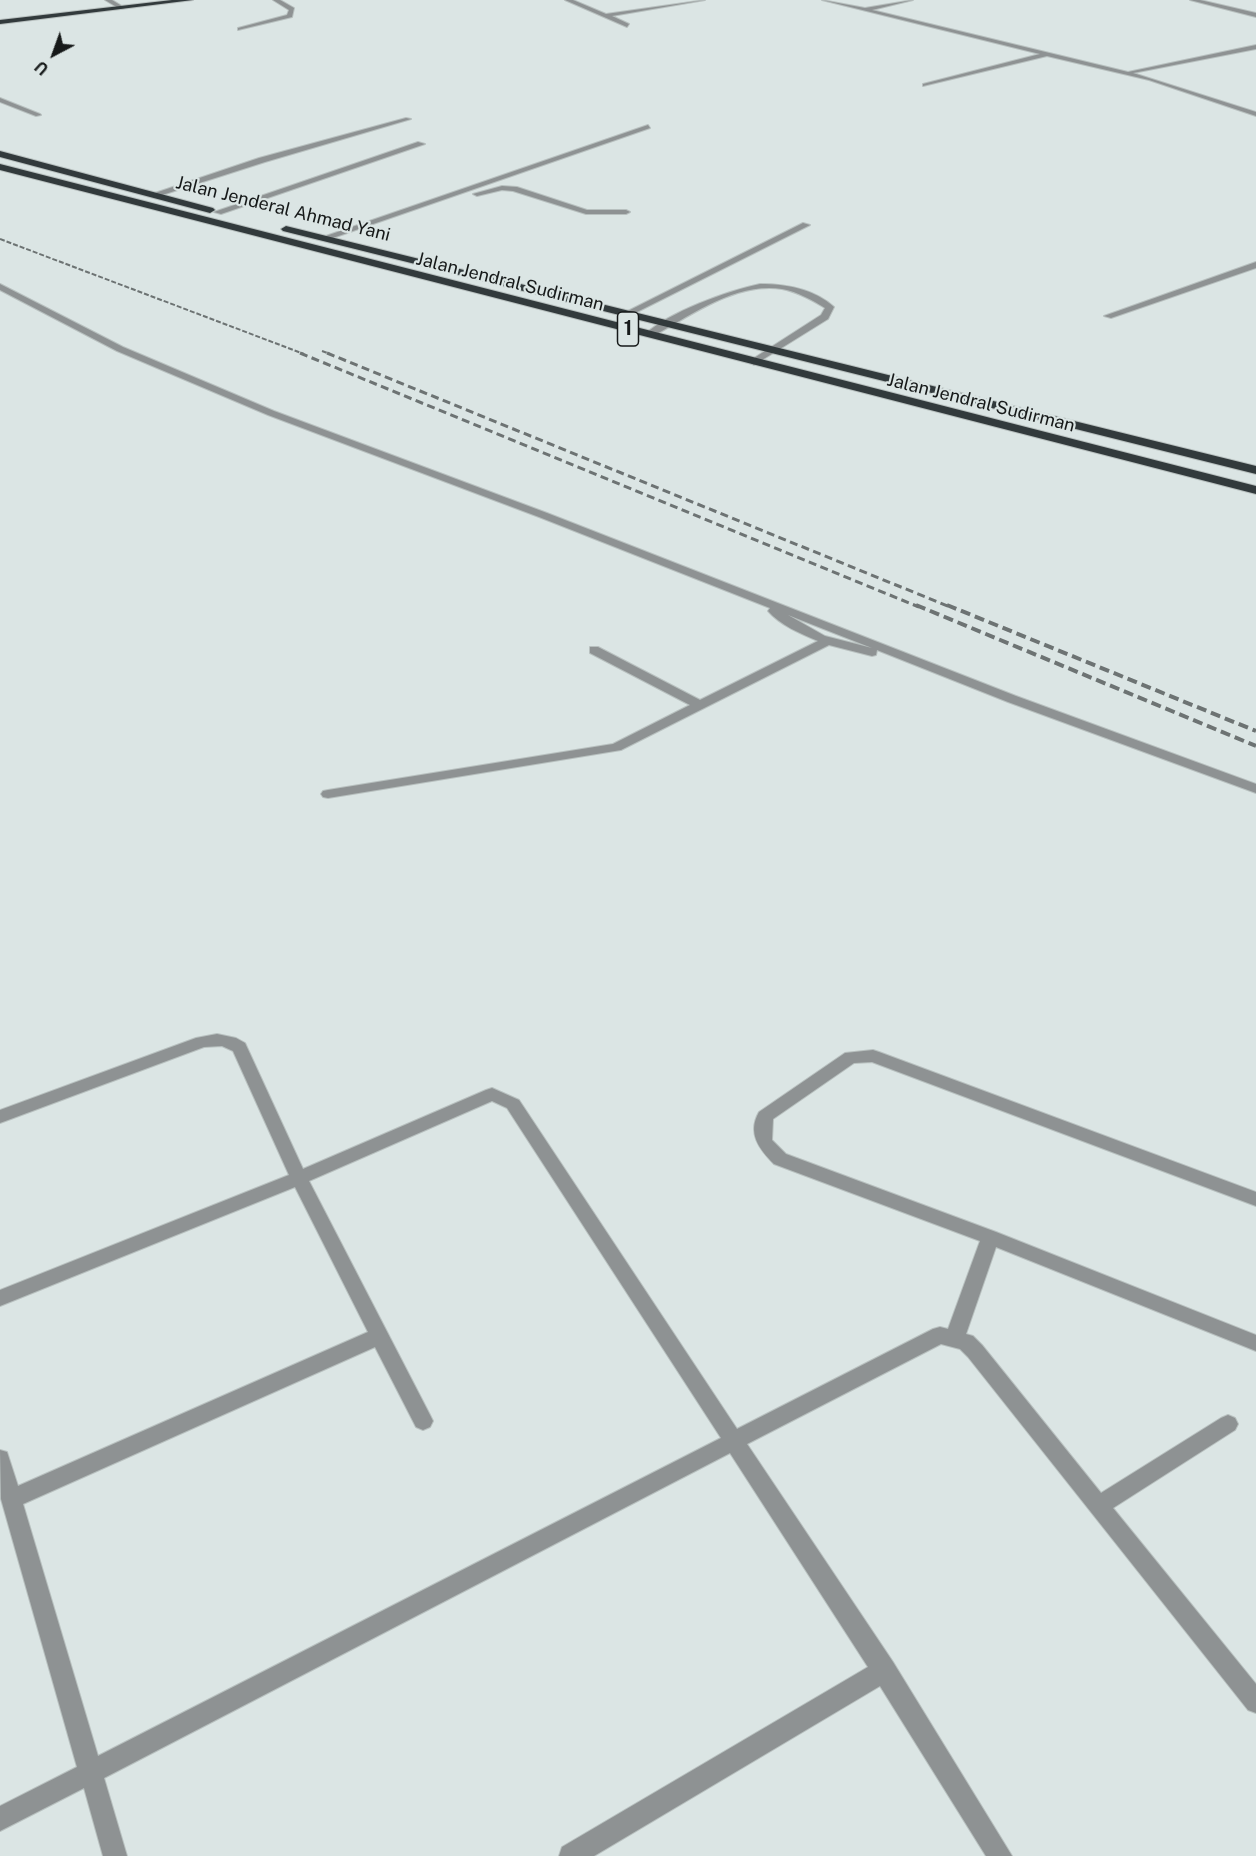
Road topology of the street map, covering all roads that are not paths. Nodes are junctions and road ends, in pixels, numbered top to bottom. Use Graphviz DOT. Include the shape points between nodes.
graph roads {
  1 [pos="108,0"];
  2 [pos="190,0"];
  3 [pos="276,0"];
  4 [pos="568,0"];
  5 [pos="702,0"];
  6 [pos="825,0"];
  7 [pos="910,0"];
  8 [pos="1193,0"];
  9 [pos="122,8"];
  10 [pos="861,10"];
  11 [pos="1256,15"];
  12 [pos="604,16"];
  13 [pos="0,22"];
  14 [pos="627,26"];
  15 [pos="240,29"];
  16 [pos="1256,47"];
  17 [pos="1046,54"];
  18 [pos="1125,72"];
  19 [pos="925,85"];
  20 [pos="0,100"];
  21 [pos="1256,114"];
  22 [pos="38,115"];
  23 [pos="408,119"];
  24 [pos="648,127"];
  25 [pos="422,144"];
  26 [pos="0,154"];
  27 [pos="0,167"];
  28 [pos="156,194"];
  29 [pos="218,212"];
  30 [pos="626,212"];
  31 [pos="806,225"];
  32 [pos="324,238"];
  33 [pos="342,242"];
  34 [pos="1256,265"];
  35 [pos="0,287"];
  36 [pos="628,313"];
  37 [pos="1108,316"];
  38 [pos="670,323"];
  39 [pos="650,335"];
  40 [pos="776,350"];
  41 [pos="754,362"];
  42 [pos="1256,470"];
  43 [pos="1256,490"];
  44 [pos="757,599"];
  45 [pos="826,642"];
  46 [pos="594,650"];
  47 [pos="902,657"];
  48 [pos="701,706"];
  49 [pos="1256,789"];
  50 [pos="328,794"];
  51 [pos="0,1116"];
  52 [pos="299,1178"];
  53 [pos="1256,1199"];
  54 [pos="990,1237"];
  55 [pos="0,1298"];
  56 [pos="380,1336"];
  57 [pos="955,1337"];
  58 [pos="1256,1343"];
  59 [pos="423,1421"];
  60 [pos="1228,1424"];
  61 [pos="732,1441"];
  62 [pos="0,1459"];
  63 [pos="11,1499"];
  64 [pos="1100,1505"];
  65 [pos="885,1670"];
  66 [pos="1256,1702"];
  67 [pos="91,1772"];
  68 [pos="0,1819"];
  69 [pos="116,1856"];
  70 [pos="571,1856"];
  71 [pos="1000,1856"];
  1 -- 9 [label="street"];
  2 -- 9 [label="highway"];
  3 -- 15 [label="street" via="292,9 290,16"];
  4 -- 12 [label="street"];
  5 -- 12 [label="street"];
  6 -- 10 [label="street"];
  7 -- 10 [label="street"];
  8 -- 11 [label="street"];
  9 -- 13 [label="highway"];
  10 -- 17 [label="street"];
  12 -- 14 [label="street"];
  16 -- 18 [label="street"];
  17 -- 18 [label="street"];
  17 -- 19 [label="street"];
  18 -- 21 [label="street"];
  20 -- 22 [label="street"];
  23 -- 28 [label="street" via="262,159"];
  24 -- 32 [label="street"];
  25 -- 29 [label="street"];
  26 -- 28 [label="highway, Jalan Jenderal Ahmad Yani / 1"];
  27 -- 39 [label="highway, Jalan Jendral Sudirman / 1"];
  28 -- 29 [label="highway, Jalan Jenderal Ahmad Yani / 1"];
  29 -- 32 [label="highway, Jalan Jenderal Ahmad Yani / 1"];
  30 -- 33 [label="street" via="586,212 502,188"];
  31 -- 36 [label="street"];
  32 -- 33 [label="highway, Jalan Jenderal Ahmad Yani / 1"];
  33 -- 36 [label="highway, Jalan Jenderal Ahmad Yani / 1"];
  34 -- 37 [label="street"];
  35 -- 44 [label="street" via="120,349 271,413"];
  36 -- 38 [label="highway, Jalan Jenderal Ahmad Yani / 1"];
  38 -- 39 [label="street"];
  38 -- 40 [label="highway, Jalan Jenderal Ahmad Yani / 1"];
  38 -- 40 [label="street" via="708,302 755,285 799,292 818,298 830,308 825,317"];
  39 -- 41 [label="highway, Jalan Jendral Sudirman / 1"];
  40 -- 41 [label="street"];
  40 -- 42 [label="highway, Jalan Jenderal Ahmad Yani / 1"];
  41 -- 43 [label="highway, Jalan Jendral Sudirman / 1"];
  44 -- 45 [label="street" via="792,625"];
  44 -- 47 [label="street"];
  45 -- 47 [label="street"];
  45 -- 48 [label="street"];
  46 -- 48 [label="street"];
  47 -- 49 [label="street"];
  48 -- 50 [label="street" via="604,750"];
  51 -- 52 [label="street" via="221,1038 239,1047"];
  52 -- 55 [label="street"];
  52 -- 56 [label="street"];
  52 -- 61 [label="street" via="492,1094 503,1097 513,1104"];
  53 -- 54 [label="street" via="873,1056 851,1057 765,1116 760,1132 765,1144 780,1159"];
  54 -- 57 [label="street"];
  54 -- 58 [label="street"];
  56 -- 59 [label="street"];
  56 -- 63 [label="street"];
  57 -- 61 [label="street" via="940,1335 927,1341"];
  57 -- 64 [label="street" via="975,1351"];
  60 -- 64 [label="street"];
  61 -- 65 [label="street"];
  61 -- 67 [label="street"];
  62 -- 63 [label="street"];
  63 -- 67 [label="street"];
  64 -- 66 [label="street"];
  65 -- 70 [label="street"];
  65 -- 71 [label="street"];
  67 -- 68 [label="street"];
  67 -- 69 [label="street"];
}
